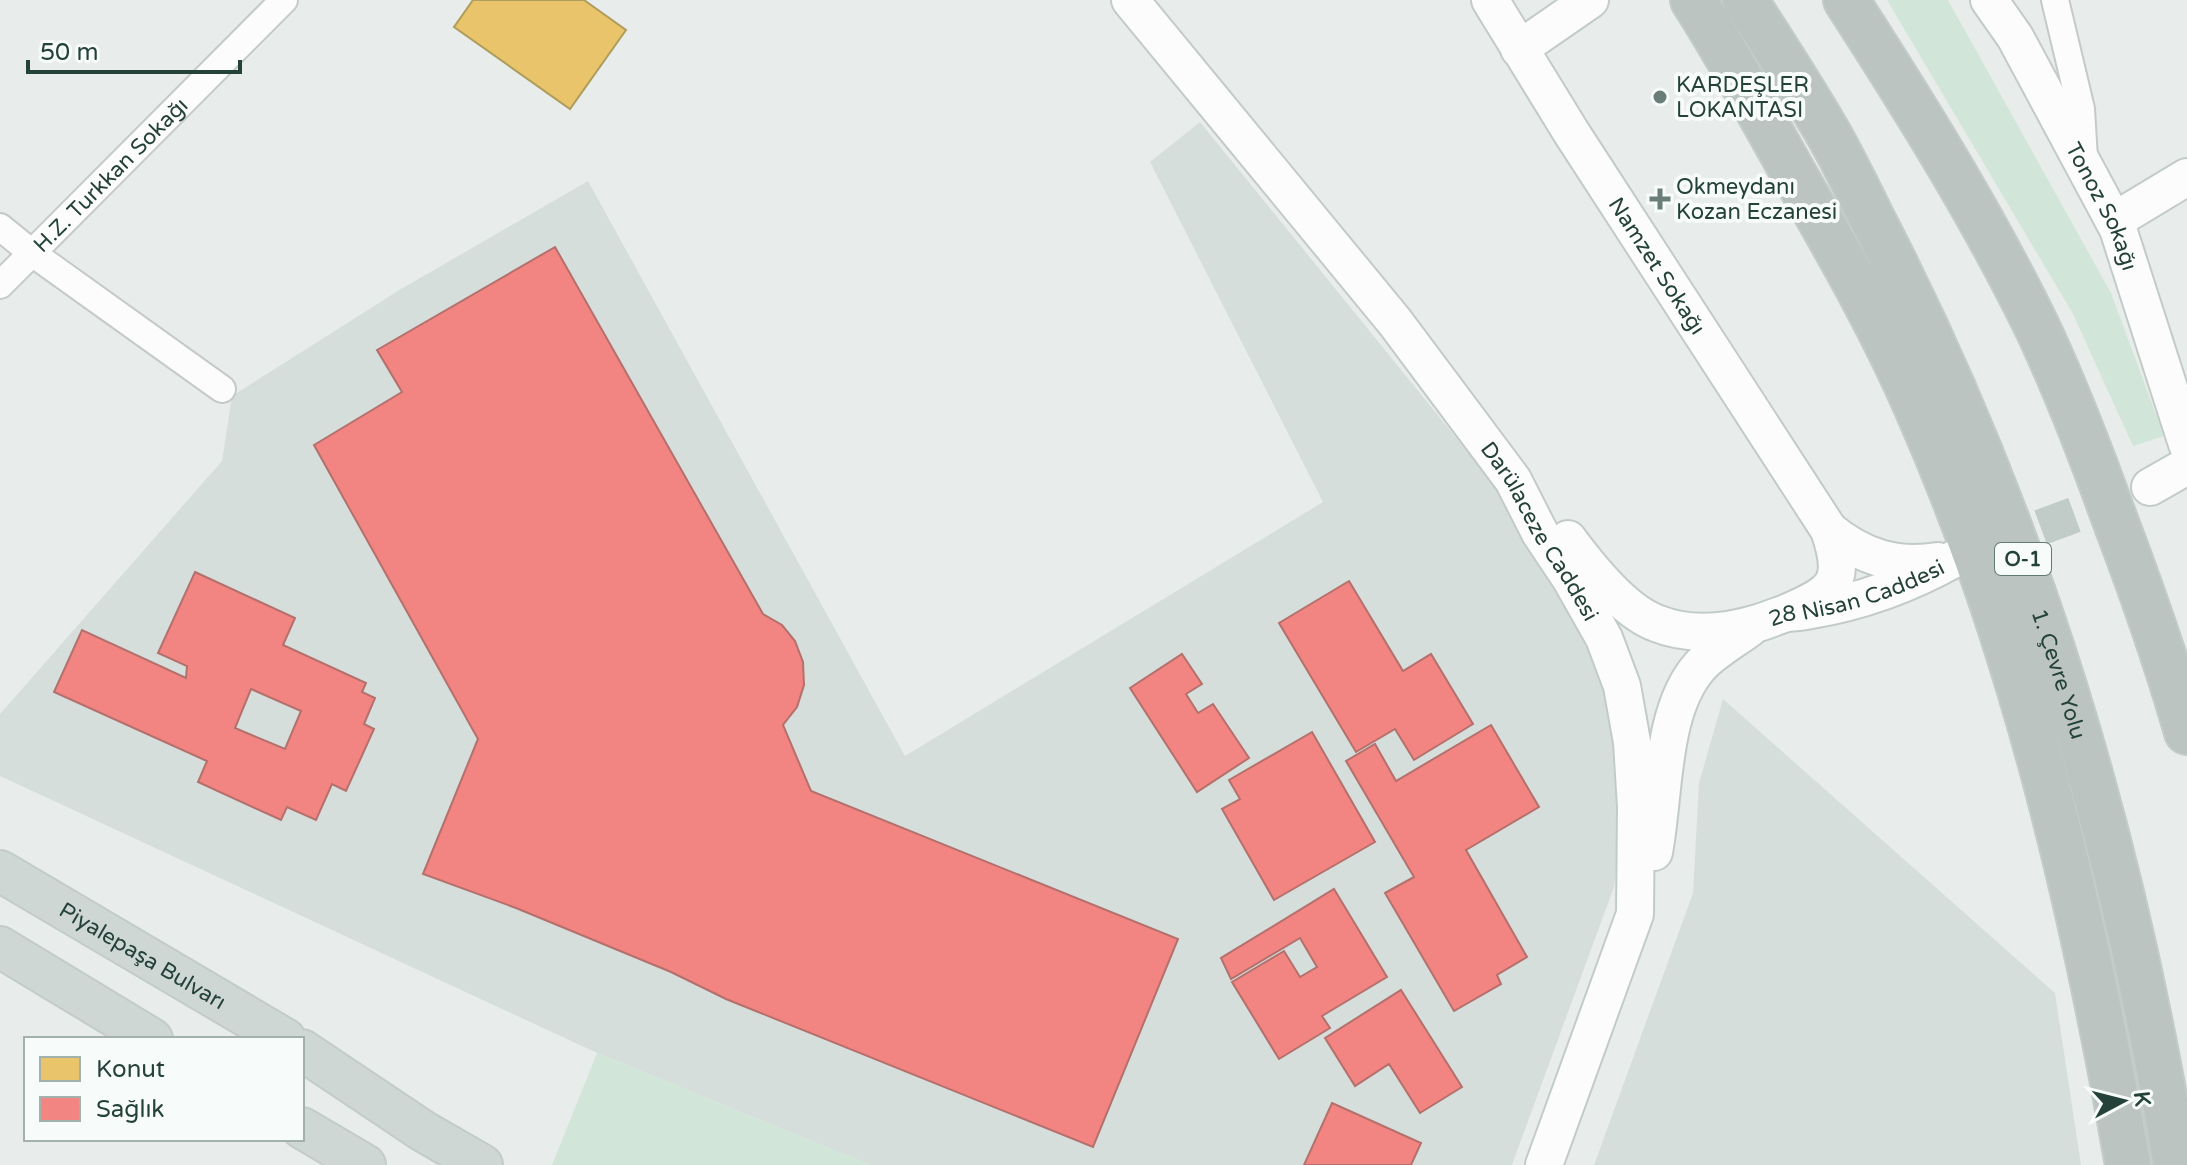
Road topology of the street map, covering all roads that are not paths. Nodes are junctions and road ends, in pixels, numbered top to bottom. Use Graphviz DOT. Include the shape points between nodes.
graph roads {
  1 [pos="284,0"];
  2 [pos="1130,0"];
  3 [pos="1490,0"];
  4 [pos="1590,0"];
  5 [pos="1693,0"];
  6 [pos="1745,0"];
  7 [pos="1846,0"];
  8 [pos="1989,0"];
  9 [pos="2055,0"];
  10 [pos="1519,49"];
  11 [pos="2085,166"];
  12 [pos="2187,177"];
  13 [pos="2187,201"];
  14 [pos="0,227"];
  15 [pos="2118,232"];
  16 [pos="32,253"];
  17 [pos="0,285"];
  18 [pos="222,389"];
  19 [pos="2186,433"];
  20 [pos="2187,466"];
  21 [pos="1513,480"];
  22 [pos="2150,487"];
  23 [pos="1829,530"];
  24 [pos="1954,559"];
  25 [pos="1771,618"];
  26 [pos="2187,732"];
  27 [pos="0,871"];
  28 [pos="1635,914"];
  29 [pos="0,947"];
  30 [pos="266,1034"];
  31 [pos="149,1037"];
  32 [pos="304,1051"];
  33 [pos="304,1129"];
  34 [pos="365,1165"];
  35 [pos="482,1165"];
  36 [pos="1544,1165"];
  37 [pos="2128,1165"];
  38 [pos="2176,1165"];
  1 -- 16 [label="street, H.Z. Turkkan Sokağı"];
  2 -- 21 [label="main road, Darülaceze Caddesi" via="1377,299"];
  3 -- 10 [label="main road, Namzet Sokağı"];
  4 -- 10 [label="main road"];
  5 -- 37 [label="highway" via="1882,331 1955,503 2023,702 2053,814"];
  6 -- 38 [label="highway, 1. Çevre Yolu / O-1" via="1829,134 1917,305 2026,567 2114,862"];
  7 -- 26 [label="highway" via="1920,115 2039,332 2155,625"];
  8 -- 11 [label="main road, Tonoz Sokağı"];
  9 -- 11 [label="street" via="2081,109"];
  10 -- 23 [label="main road, Namzet Sokağı"];
  11 -- 15 [label="main road, Tonoz Sokağı"];
  12 -- 15 [label="main road"];
  13 -- 15 [label="main road"];
  14 -- 16 [label="street, H.Z. Turkkan Sokağı"];
  15 -- 19 [label="main road, Tonoz Sokağı"];
  16 -- 17 [label="street"];
  16 -- 18 [label="street"];
  20 -- 22 [label="main road"];
  21 -- 25 [label="main road, 28 Nisan Caddesi" via="1550,513 1591,570 1653,622 1704,632"];
  21 -- 28 [label="main road, Darülaceze Caddesi" via="1604,638 1622,686 1634,768"];
  23 -- 24 [label="main road, Namzet Sokağı" via="1855,550 1879,559 1908,565"];
  23 -- 25 [label="main road, Namzet Sokağı" via="1839,567 1835,582 1823,594"];
  24 -- 25 [label="main road, 28 Nisan Caddesi" via="1897,586"];
  25 -- 28 [label="main road" via="1699,667 1676,711 1650,873"];
  27 -- 30 [label="main road, Piyalepaşa Bulvarı"];
  28 -- 36 [label="main road, Darülaceze Caddesi"];
  29 -- 31 [label="main road"];
  32 -- 35 [label="main road"];
  33 -- 34 [label="main road"];
}
